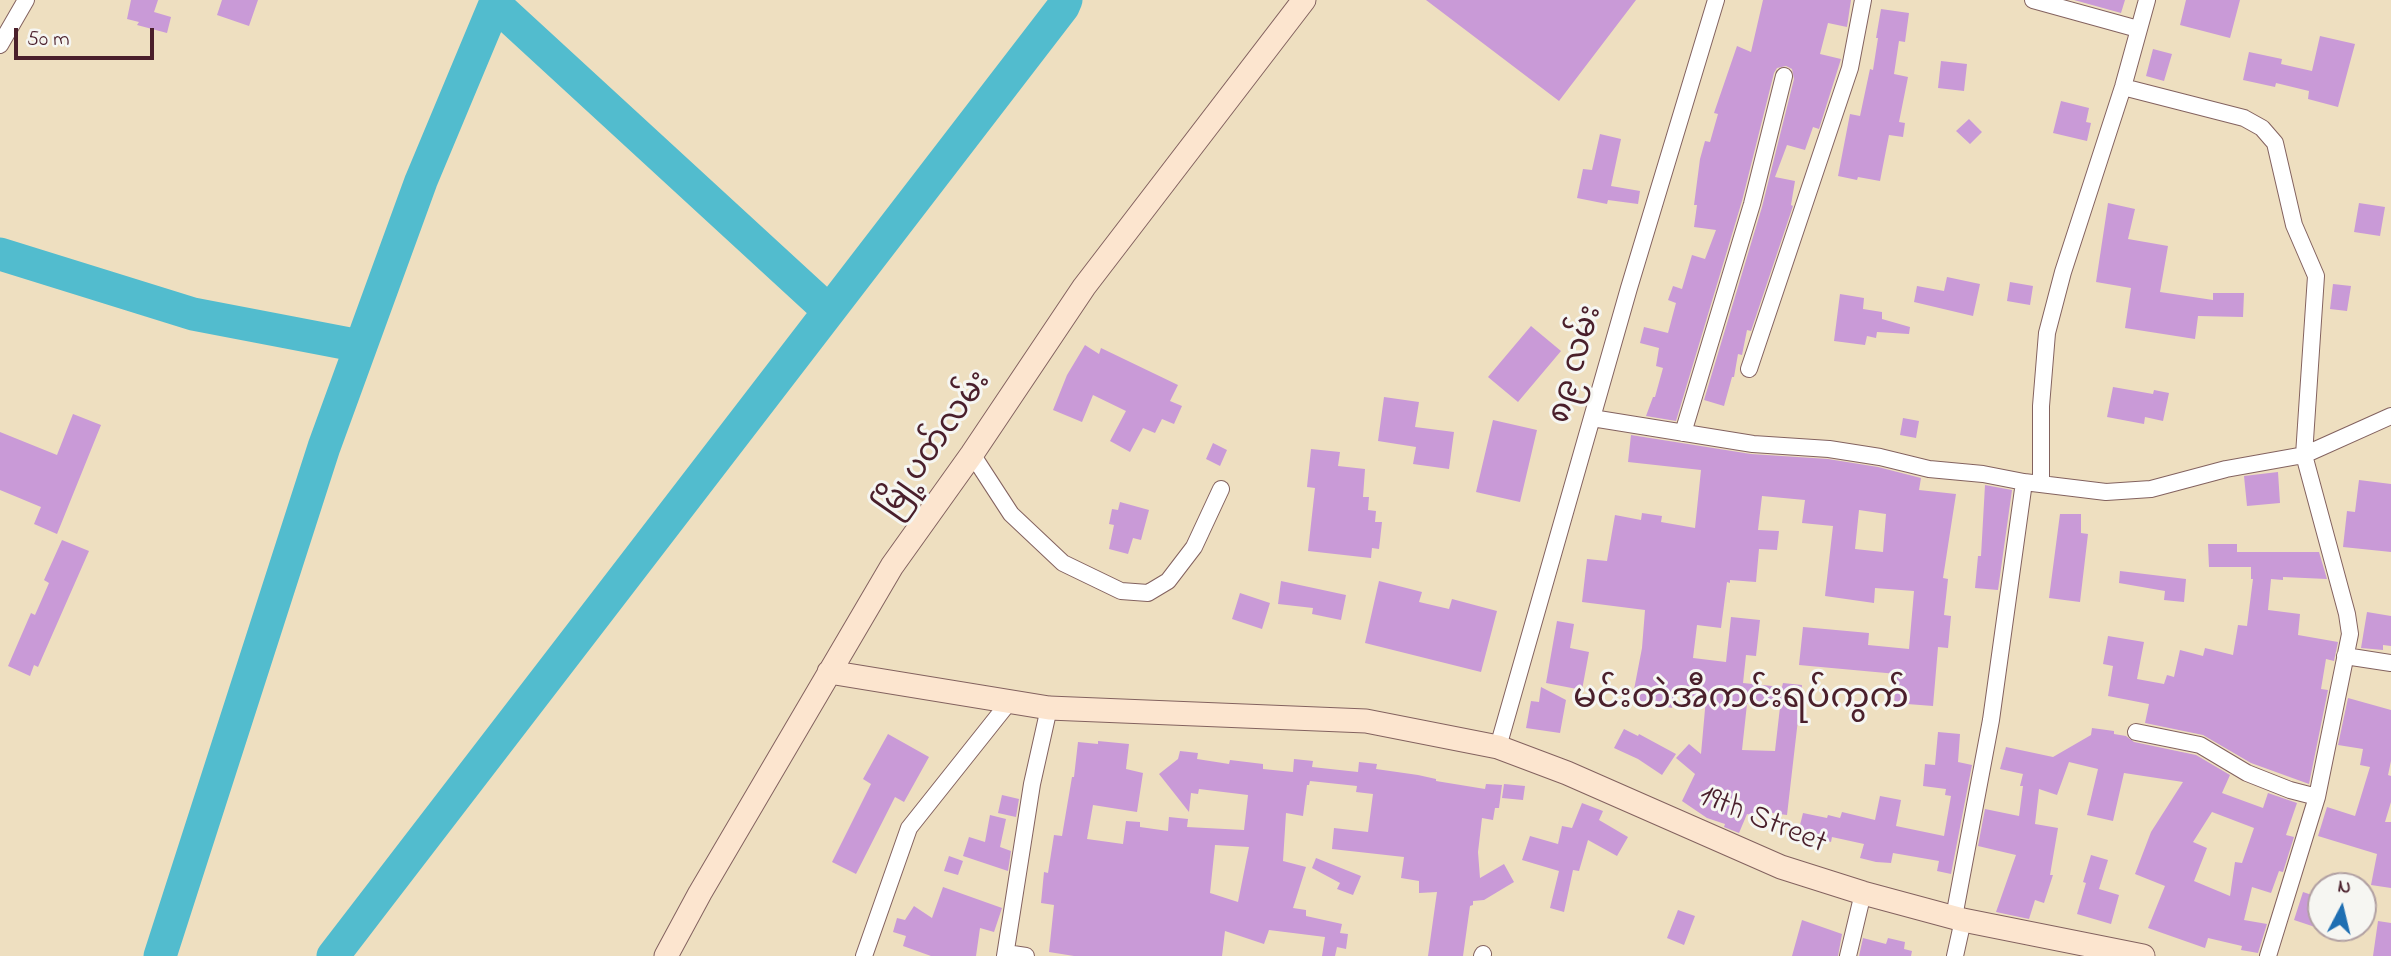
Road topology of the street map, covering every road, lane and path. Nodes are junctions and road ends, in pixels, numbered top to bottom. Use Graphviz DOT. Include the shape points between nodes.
graph roads {
  1 [pos="26,0"];
  2 [pos="1304,0"];
  3 [pos="1716,0"];
  4 [pos="1863,0"];
  5 [pos="2033,0"];
  6 [pos="2147,0"];
  7 [pos="2138,29"];
  8 [pos="0,45"];
  9 [pos="1784,76"];
  10 [pos="2123,87"];
  11 [pos="1749,369"];
  12 [pos="2391,416"];
  13 [pos="1592,418"];
  14 [pos="1684,433"];
  15 [pos="972,454"];
  16 [pos="2304,455"];
  17 [pos="2024,482"];
  18 [pos="2041,484"];
  19 [pos="1221,489"];
  20 [pos="2345,656"];
  21 [pos="2391,663"];
  22 [pos="829,672"];
  23 [pos="1010,701"];
  24 [pos="1049,708"];
  25 [pos="2136,732"];
  26 [pos="1498,747"];
  27 [pos="2317,797"];
  28 [pos="1863,893"];
  29 [pos="1959,918"];
  30 [pos="1005,955"];
  31 [pos="666,956"];
  32 [pos="864,956"];
  33 [pos="1026,956"];
  34 [pos="1848,956"];
  35 [pos="1955,956"];
  36 [pos="2143,956"];
  37 [pos="2268,956"];
  1 -- 8 [label="street"];
  2 -- 15 [label="street, မြို့ပတ်လမ်း" via="1084,287"];
  3 -- 13 [label="street, ၈၉ လမ်း"];
  4 -- 11 [label="street" via="1850,68"];
  5 -- 7 [label="street"];
  6 -- 7 [label="street"];
  7 -- 10 [label="street"];
  9 -- 14 [label="street" via="1752,204"];
  10 -- 16 [label="street" via="2244,118 2276,143 2294,225 2316,276"];
  10 -- 18 [label="street" via="2047,332"];
  12 -- 16 [label="street"];
  13 -- 14 [label="street"];
  13 -- 26 [label="street, ၈၉ လမ်း"];
  14 -- 17 [label="street" via="1829,449"];
  15 -- 19 [label="street" via="1011,514 1063,563 1121,592 1148,593 1168,581 1194,547"];
  15 -- 22 [label="street, မြို့ပတ်လမ်း" via="892,566"];
  16 -- 18 [label="street" via="2151,489 2106,492"];
  16 -- 20 [label="street" via="2347,614 2350,634"];
  17 -- 18 [label="street"];
  17 -- 29 [label="street"];
  20 -- 21 [label="street"];
  20 -- 27 [label="street"];
  22 -- 23 [label="street, 19th Street"];
  22 -- 31 [label="street, မြို့ပတ်လမ်း"];
  23 -- 24 [label="street, 19th Street"];
  23 -- 32 [label="street" via="909,828"];
  24 -- 26 [label="street, 19th Street" via="1366,721"];
  24 -- 30 [label="street"];
  25 -- 27 [label="street" via="2200,745 2247,773"];
  26 -- 28 [label="street, 19th Street" via="1781,867"];
  27 -- 37 [label="street"];
  28 -- 29 [label="street, 19th Street"];
  28 -- 34 [label="street"];
  29 -- 35 [label="street"];
  29 -- 36 [label="street, 19th Street"];
  30 -- 33 [label="street"];
}
